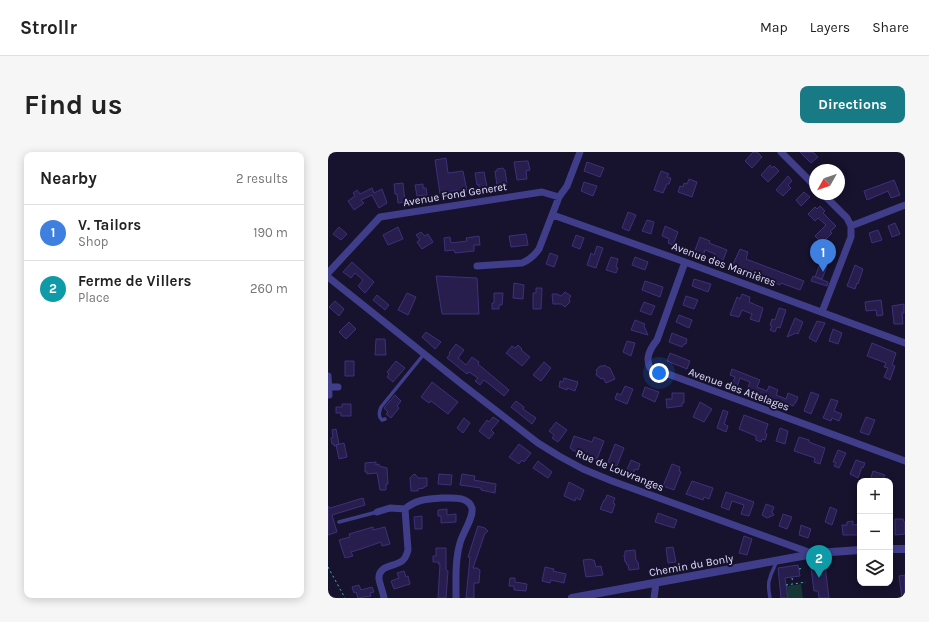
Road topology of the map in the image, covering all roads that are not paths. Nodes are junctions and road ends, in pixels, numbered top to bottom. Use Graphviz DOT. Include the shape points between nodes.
graph roads {
  1 [pos="580,152"];
  2 [pos="781,152"];
  3 [pos="809,180"];
  4 [pos="559,197"];
  5 [pos="829,200"];
  6 [pos="905,205"];
  7 [pos="553,215"];
  8 [pos="851,226"];
  9 [pos="685,262"];
  10 [pos="476,266"];
  11 [pos="328,273"];
  12 [pos="328,277"];
  13 [pos="822,312"];
  14 [pos="905,343"];
  15 [pos="424,354"];
  16 [pos="328,376"];
  17 [pos="338,386"];
  18 [pos="330,387"];
  19 [pos="329,395"];
  20 [pos="385,419"];
  21 [pos="905,461"];
  22 [pos="405,509"];
  23 [pos="377,512"];
  24 [pos="339,522"];
  25 [pos="893,549"];
  26 [pos="905,549"];
  27 [pos="857,550"];
  28 [pos="815,554"];
  29 [pos="776,561"];
  30 [pos="656,583"];
  31 [pos="384,598"];
  32 [pos="456,598"];
  33 [pos="572,598"];
  34 [pos="654,598"];
  35 [pos="770,598"];
  1 -- 4 [label="street" via="567,186"];
  2 -- 3 [label="street"];
  4 -- 7 [label="street"];
  4 -- 11 [label="street, Avenue Fond Generet" via="542,192 380,217"];
  5 -- 8 [label="street" via="847,218"];
  6 -- 8 [label="street"];
  7 -- 9 [label="street, Avenue des Marnières"];
  7 -- 10 [label="street" via="539,249 528,261"];
  8 -- 13 [label="street" via="851,237"];
  9 -- 13 [label="street, Avenue des Marnières"];
  9 -- 21 [label="street, Avenue des Attelages" via="657,340 650,350 650,368"];
  12 -- 15 [label="street, Rue de Louvranges"];
  13 -- 14 [label="street, Avenue des Marnières"];
  15 -- 20 [label="lane" via="381,407 379,415 382,420"];
  15 -- 28 [label="street, Rue de Louvranges" via="538,443 577,466"];
  16 -- 18 [label="street"];
  17 -- 18 [label="street"];
  18 -- 19 [label="street"];
  22 -- 23 [label="street" via="390,508"];
  22 -- 31 [label="street" via="408,550 403,561 386,567 380,574"];
  22 -- 32 [label="street" via="418,501 453,498 463,499 471,507 472,513 460,543"];
  23 -- 24 [label="lane"];
  25 -- 26 [label="street"];
  27 -- 28 [label="street, Rue de Louvranges"];
  28 -- 29 [label="street, Chemin du Bonly"];
  29 -- 30 [label="street, Chemin du Bonly"];
  29 -- 35 [label="lane" via="768,587"];
  30 -- 33 [label="street, Chemin du Bonly"];
  30 -- 34 [label="street"];
}
